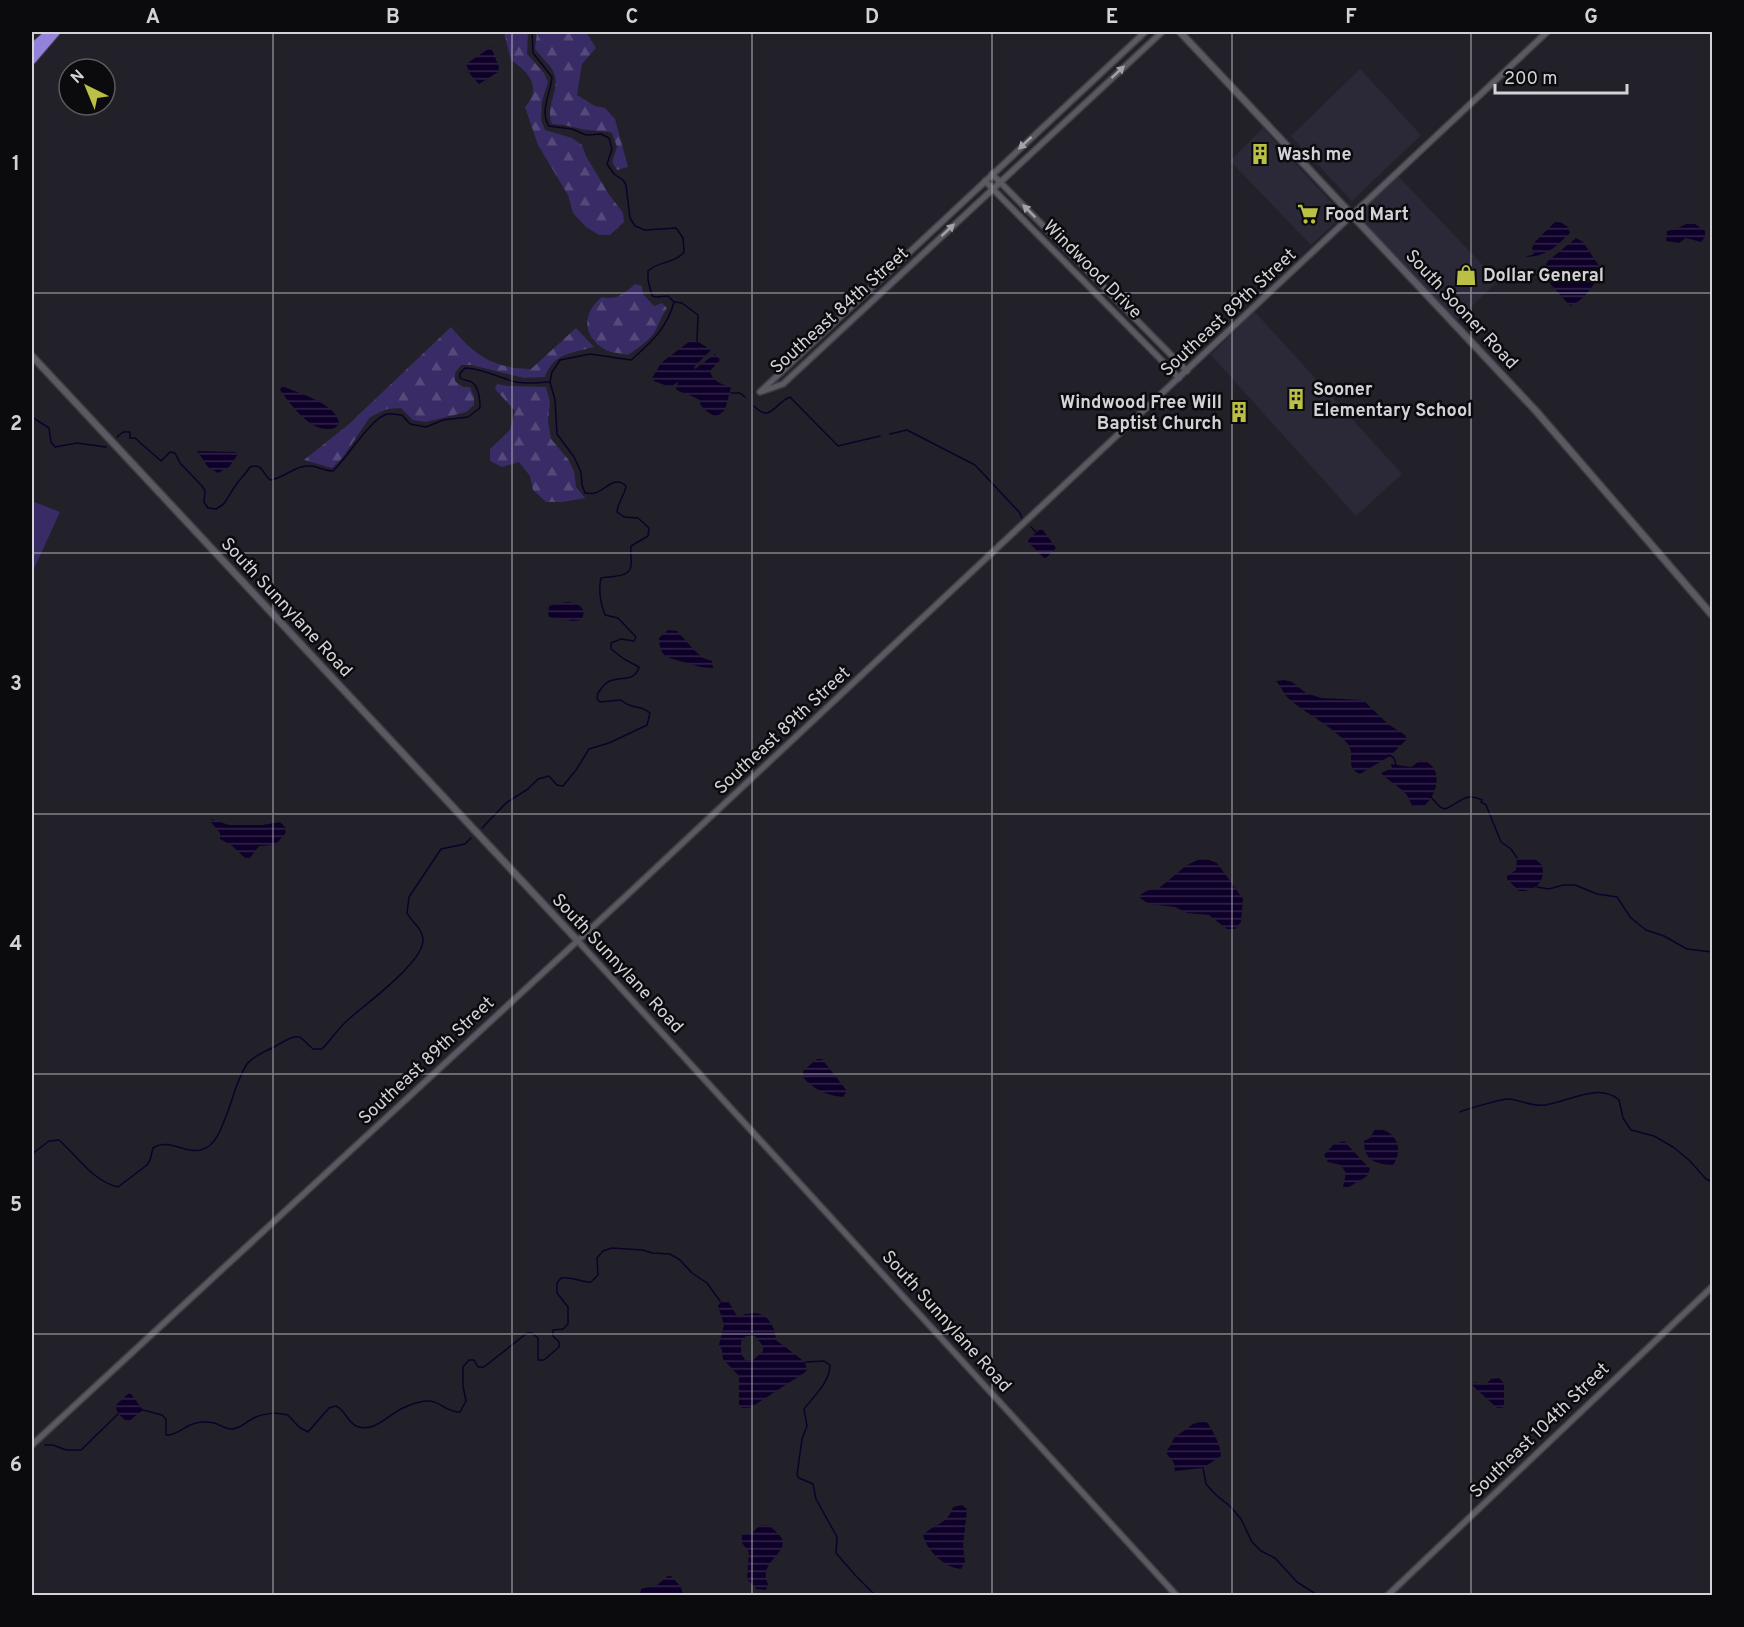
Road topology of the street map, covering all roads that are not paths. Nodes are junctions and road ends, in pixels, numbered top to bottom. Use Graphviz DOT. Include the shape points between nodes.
graph roads {
  1 [pos="50,32"];
  2 [pos="56,32"];
  3 [pos="1145,32"];
  4 [pos="1162,32"];
  5 [pos="1180,32"];
  6 [pos="1547,32"];
  7 [pos="32,48"];
  8 [pos="32,60"];
  9 [pos="992,174"];
  10 [pos="985,181"];
  11 [pos="1000,181"];
  12 [pos="992,189"];
  13 [pos="1353,215"];
  14 [pos="32,356"];
  15 [pos="1187,371"];
  16 [pos="1179,378"];
  17 [pos="1713,615"];
  18 [pos="577,940"];
  19 [pos="1713,1287"];
  20 [pos="32,1445"];
  21 [pos="1177,1596"];
  22 [pos="1387,1596"];
  1 -- 7 [label="highway"];
  2 -- 8 [label="highway"];
  3 -- 9 [label="street, Southeast 84th Street, one-way"];
  11 -- 4 [label="street, Southeast 84th Street, one-way"];
  5 -- 13 [label="main road, South Sooner Road"];
  6 -- 13 [label="street, Southeast 89th Street"];
  9 -- 10 [label="street, Southeast 84th Street"];
  9 -- 11 [label="street, Windwood Drive"];
  10 -- 12 [label="street, Windwood Drive"];
  10 -- 12 [label="street, Southeast 84th Street, one-way" via="760,392 783,384"];
  11 -- 12 [label="street, Southeast 84th Street"];
  15 -- 11 [label="street, Windwood Drive, one-way"];
  12 -- 16 [label="street, Windwood Drive"];
  13 -- 15 [label="street, Southeast 89th Street"];
  13 -- 17 [label="main road, South Sooner Road" via="1539,414"];
  14 -- 18 [label="main road, South Sunnylane Road"];
  15 -- 16 [label="street, Southeast 89th Street"];
  16 -- 18 [label="street, Southeast 89th Street"];
  18 -- 20 [label="street, Southeast 89th Street"];
  18 -- 21 [label="street, South Sunnylane Road"];
  19 -- 22 [label="street, Southeast 104th Street"];
}
